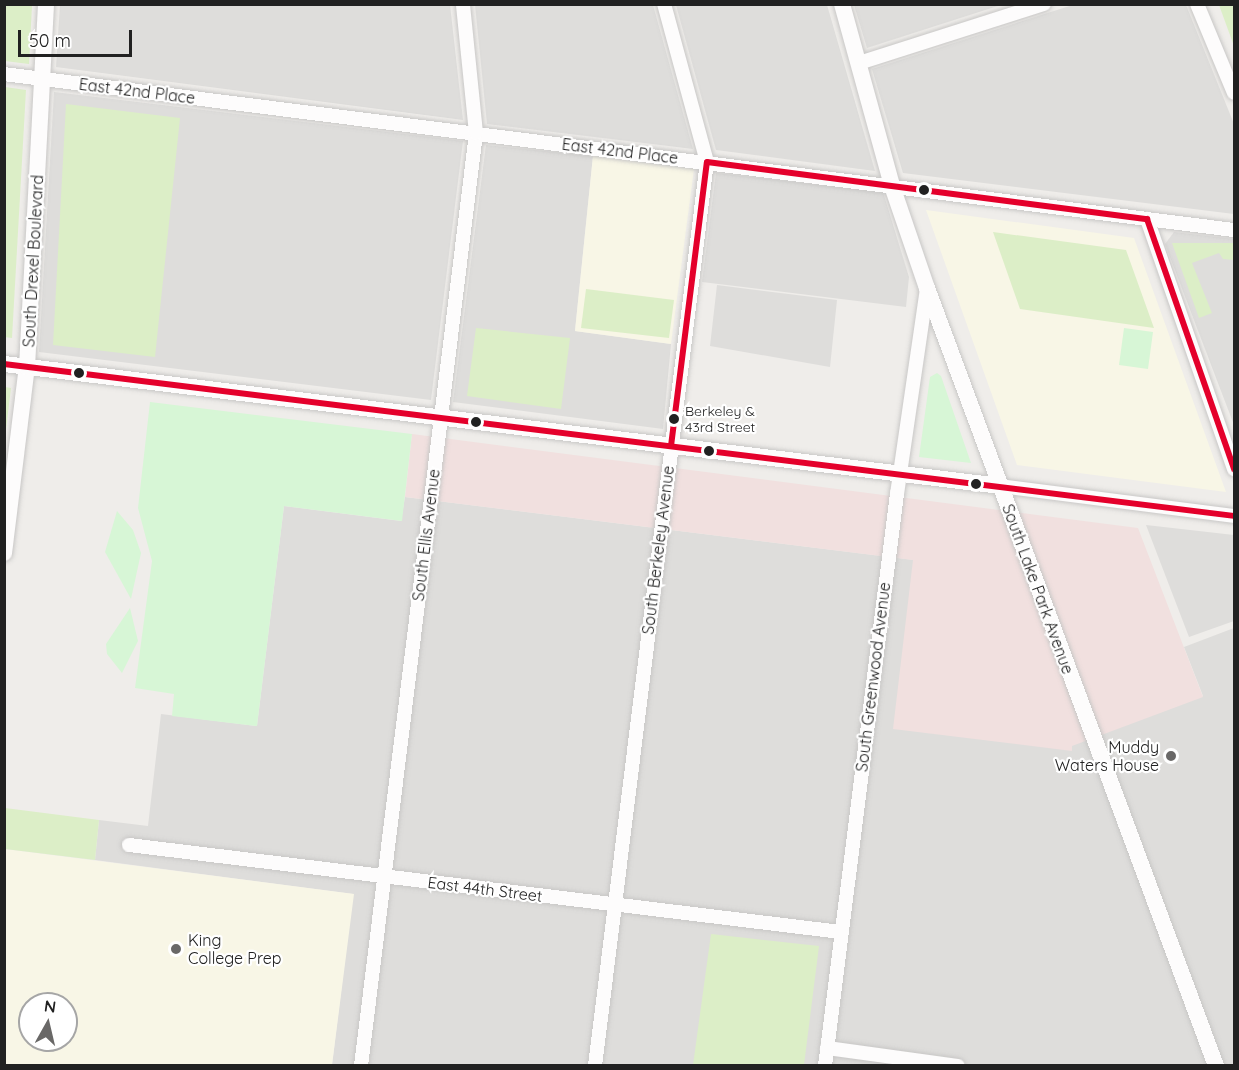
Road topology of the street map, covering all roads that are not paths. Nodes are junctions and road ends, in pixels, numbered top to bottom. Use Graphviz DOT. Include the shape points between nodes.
graph roads {
  1 [pos="46,4"];
  2 [pos="463,4"];
  3 [pos="664,4"];
  4 [pos="842,4"];
  5 [pos="1044,4"];
  6 [pos="1197,4"];
  7 [pos="858,63"];
  8 [pos="4,75"];
  9 [pos="43,79"];
  10 [pos="1234,93"];
  11 [pos="476,133"];
  12 [pos="707,162"];
  13 [pos="892,186"];
  14 [pos="1147,219"];
  15 [pos="1234,230"];
  16 [pos="927,288"];
  17 [pos="4,364"];
  18 [pos="27,367"];
  19 [pos="441,418"];
  20 [pos="671,446"];
  21 [pos="1234,469"];
  22 [pos="899,474"];
  23 [pos="1000,486"];
  24 [pos="1234,516"];
  25 [pos="4,553"];
  26 [pos="129,845"];
  27 [pos="384,876"];
  28 [pos="614,904"];
  29 [pos="841,932"];
  30 [pos="827,1048"];
  31 [pos="361,1065"];
  32 [pos="595,1065"];
  33 [pos="825,1065"];
  34 [pos="958,1065"];
  35 [pos="1216,1065"];
  1 -- 9 [label="street, South Drexel Boulevard"];
  2 -- 11 [label="street, South Ellis Avenue"];
  3 -- 12 [label="street, South Berkeley Avenue"];
  4 -- 7 [label="street, South Lake Park Avenue"];
  5 -- 7 [label="street"];
  6 -- 10 [label="street"];
  7 -- 13 [label="street, South Lake Park Avenue"];
  8 -- 9 [label="street, East 42nd Place"];
  9 -- 11 [label="street, East 42nd Place"];
  9 -- 18 [label="street, South Drexel Boulevard"];
  11 -- 12 [label="street, East 42nd Place"];
  11 -- 19 [label="street, South Ellis Avenue"];
  12 -- 13 [label="street, East 42nd Place"];
  12 -- 20 [label="street, South Berkeley Avenue"];
  13 -- 14 [label="street, East 42nd Place"];
  13 -- 16 [label="street, South Lake Park Avenue"];
  14 -- 15 [label="street, East 42nd Place"];
  14 -- 21 [label="street"];
  16 -- 22 [label="street, South Greenwood Avenue"];
  16 -- 23 [label="street, South Lake Park Avenue"];
  17 -- 18 [label="street"];
  18 -- 19 [label="street"];
  18 -- 25 [label="street, South Drexel Boulevard"];
  19 -- 20 [label="street"];
  19 -- 27 [label="street, South Ellis Avenue"];
  20 -- 22 [label="street"];
  20 -- 28 [label="street, South Berkeley Avenue"];
  22 -- 23 [label="street"];
  22 -- 29 [label="street, South Greenwood Avenue"];
  23 -- 24 [label="street"];
  23 -- 35 [label="street, South Lake Park Avenue"];
  26 -- 27 [label="street, East 44th Street"];
  27 -- 28 [label="street, East 44th Street"];
  27 -- 31 [label="street, South Ellis Avenue"];
  28 -- 29 [label="street, East 44th Street"];
  28 -- 32 [label="street, South Berkeley Avenue"];
  29 -- 30 [label="street, South Greenwood Avenue"];
  30 -- 33 [label="street, South Greenwood Avenue"];
  30 -- 34 [label="street"];
}
